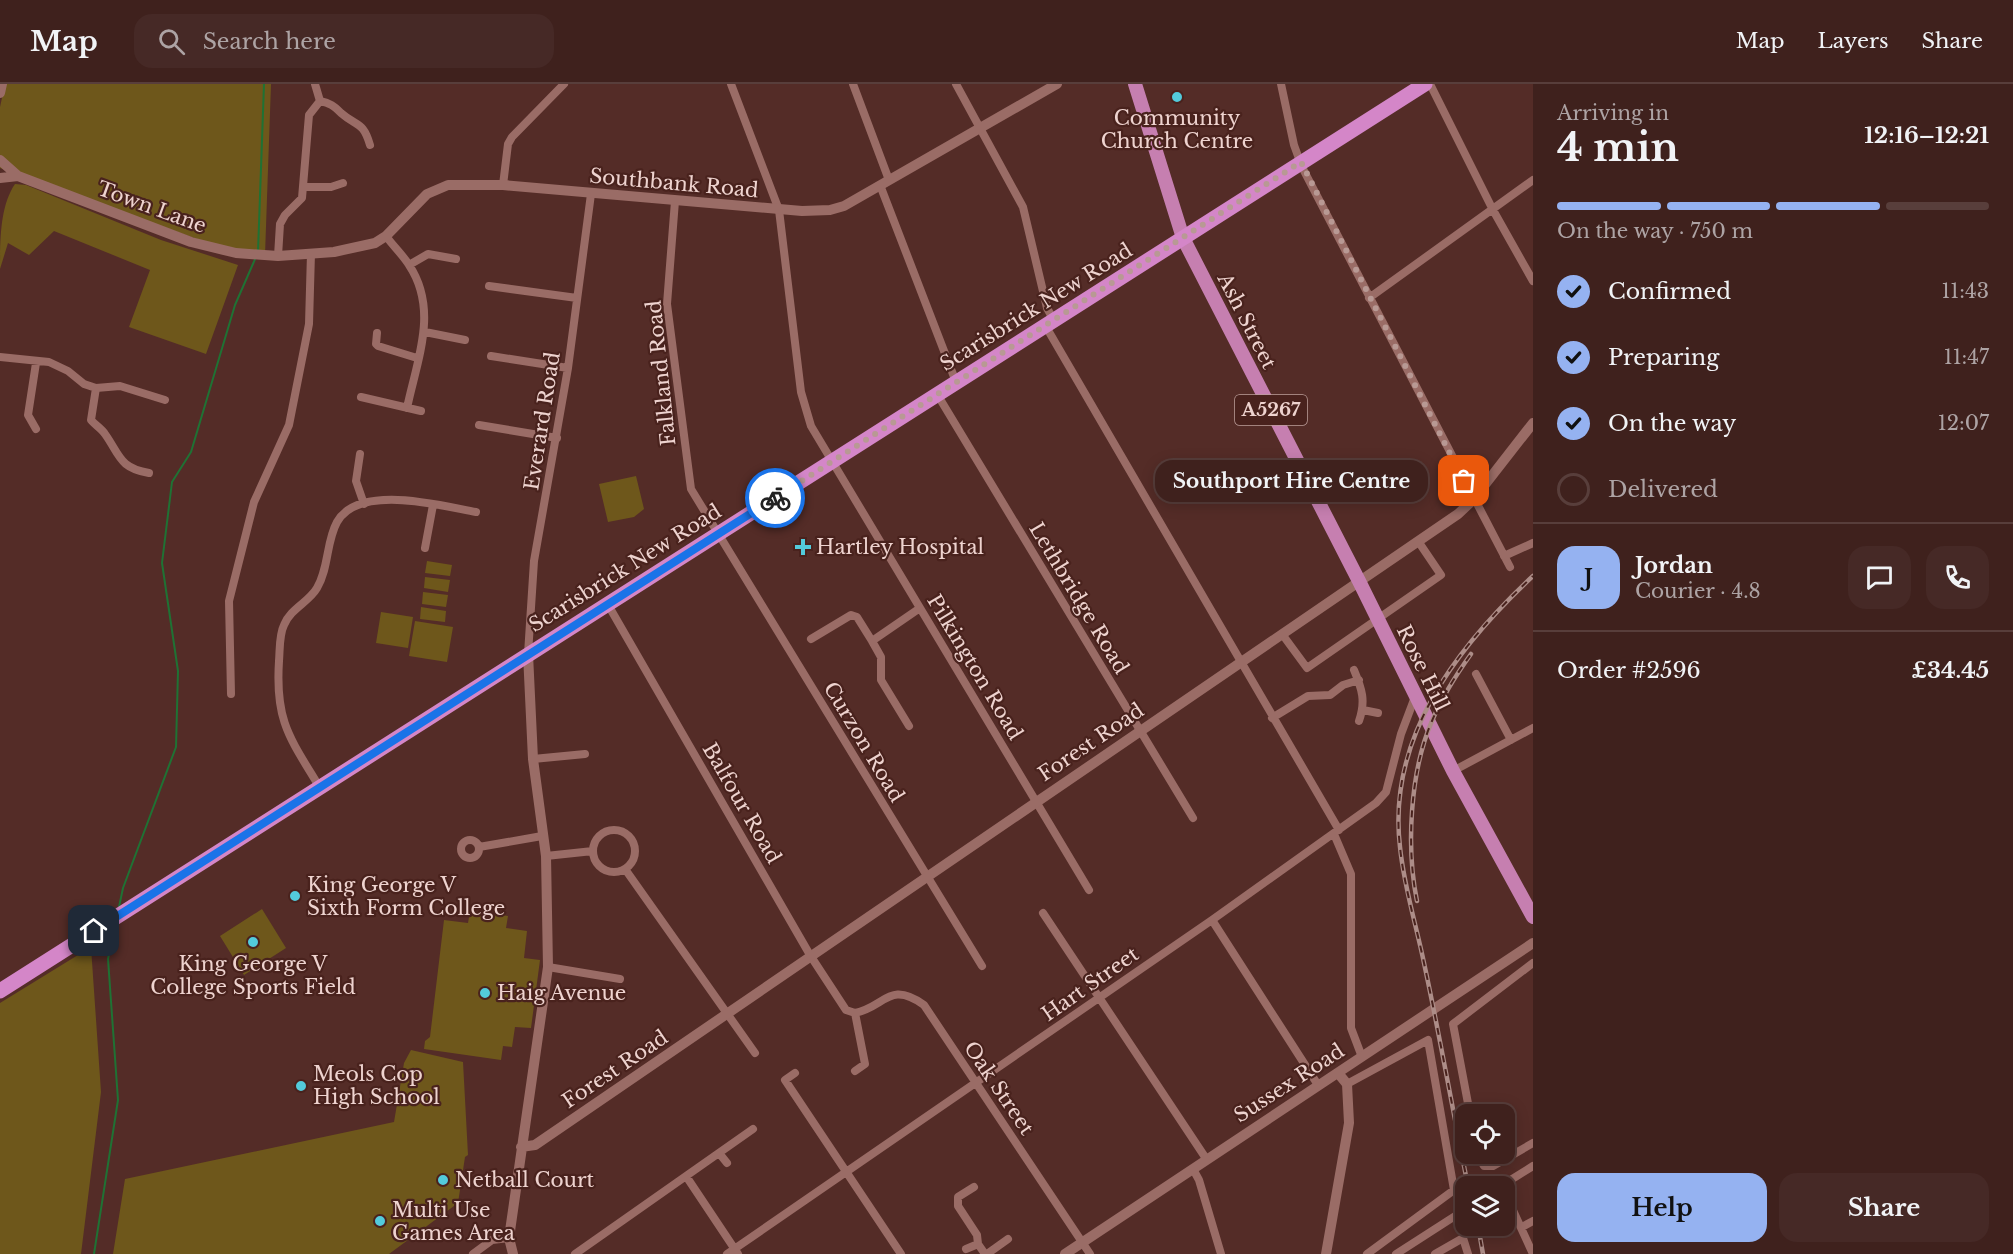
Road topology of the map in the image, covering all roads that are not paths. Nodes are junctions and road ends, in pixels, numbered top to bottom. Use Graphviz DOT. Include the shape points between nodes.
graph roads {
  1 [pos="2,84"];
  2 [pos="315,84"];
  3 [pos="564,84"];
  4 [pos="731,84"];
  5 [pos="853,84"];
  6 [pos="956,84"];
  7 [pos="1057,84"];
  8 [pos="1135,84"];
  9 [pos="1281,84"];
  10 [pos="1425,84"];
  11 [pos="1430,84"];
  12 [pos="0,93"];
  13 [pos="320,101"];
  14 [pos="980,128"];
  15 [pos="370,145"];
  16 [pos="0,160"];
  17 [pos="1301,162"];
  18 [pos="0,170"];
  19 [pos="18,176"];
  20 [pos="0,178"];
  21 [pos="1533,180"];
  22 [pos="342,183"];
  23 [pos="885,183"];
  24 [pos="503,185"];
  25 [pos="303,187"];
  26 [pos="591,194"];
  27 [pos="675,201"];
  28 [pos="779,210"];
  29 [pos="1493,210"];
  30 [pos="386,236"];
  31 [pos="1183,238"];
  32 [pos="311,253"];
  33 [pos="278,256"];
  34 [pos="456,259"];
  35 [pos="409,265"];
  36 [pos="1533,281"];
  37 [pos="489,286"];
  38 [pos="577,298"];
  39 [pos="1369,298"];
  40 [pos="1049,322"];
  41 [pos="425,332"];
  42 [pos="377,333"];
  43 [pos="465,340"];
  44 [pos="491,356"];
  45 [pos="0,357"];
  46 [pos="417,358"];
  47 [pos="36,363"];
  48 [pos="568,368"];
  49 [pos="957,382"];
  50 [pos="96,388"];
  51 [pos="938,394"];
  52 [pos="361,397"];
  53 [pos="165,400"];
  54 [pos="407,408"];
  55 [pos="421,411"];
  56 [pos="1533,423"];
  57 [pos="479,425"];
  58 [pos="36,429"];
  59 [pos="556,438"];
  60 [pos="111,447"];
  61 [pos="103,452"];
  62 [pos="360,454"];
  63 [pos="833,462"];
  64 [pos="149,473"];
  65 [pos="1473,500"];
  66 [pos="364,504"];
  67 [pos="434,505"];
  68 [pos="476,512"];
  69 [pos="718,534"];
  70 [pos="1418,541"];
  71 [pos="1533,543"];
  72 [pos="425,548"];
  73 [pos="1504,556"];
  74 [pos="1510,567"];
  75 [pos="1359,581"];
  76 [pos="607,603"];
  77 [pos="920,608"];
  78 [pos="1282,634"];
  79 [pos="811,639"];
  80 [pos="872,641"];
  81 [pos="528,654"];
  82 [pos="1241,661"];
  83 [pos="1354,670"];
  84 [pos="1476,674"];
  85 [pos="1359,680"];
  86 [pos="231,694"];
  87 [pos="1415,697"];
  88 [pos="1363,710"];
  89 [pos="1378,713"];
  90 [pos="1272,718"];
  91 [pos="1359,722"];
  92 [pos="909,726"];
  93 [pos="1533,728"];
  94 [pos="1140,730"];
  95 [pos="1511,740"];
  96 [pos="585,754"];
  97 [pos="533,759"];
  98 [pos="1453,771"];
  99 [pos="320,788"];
  100 [pos="1036,801"];
  101 [pos="1194,818"];
  102 [pos="1337,832"];
  103 [pos="542,836"];
  104 [pos="479,847"];
  105 [pos="592,851"];
  106 [pos="546,856"];
  107 [pos="625,869"];
  108 [pos="926,877"];
  109 [pos="1089,890"];
  110 [pos="1043,913"];
  111 [pos="1533,917"];
  112 [pos="1212,920"];
  113 [pos="1533,943"];
  114 [pos="810,955"];
  115 [pos="1533,963"];
  116 [pos="982,966"];
  117 [pos="548,967"];
  118 [pos="620,979"];
  119 [pos="0,991"];
  120 [pos="1099,997"];
  121 [pos="727,1013"];
  122 [pos="855,1013"];
  123 [pos="755,1053"];
  124 [pos="1362,1057"];
  125 [pos="855,1071"];
  126 [pos="795,1073"];
  127 [pos="1338,1073"];
  128 [pos="976,1083"];
  129 [pos="1347,1084"];
  130 [pos="1318,1085"];
  131 [pos="1468,1104"];
  132 [pos="753,1129"];
  133 [pos="1533,1143"];
  134 [pos="521,1147"];
  135 [pos="719,1153"];
  136 [pos="1515,1153"];
  137 [pos="1207,1160"];
  138 [pos="727,1163"];
  139 [pos="1483,1164"];
  140 [pos="1496,1164"];
  141 [pos="1533,1166"];
  142 [pos="1193,1169"];
  143 [pos="846,1172"];
  144 [pos="686,1176"];
  145 [pos="1515,1177"];
  146 [pos="974,1187"];
  147 [pos="1515,1214"];
  148 [pos="1455,1216"];
  149 [pos="1533,1221"];
  150 [pos="1522,1227"];
  151 [pos="509,1238"];
  152 [pos="1008,1239"];
  153 [pos="1082,1242"];
  154 [pos="978,1244"];
  155 [pos="966,1249"];
  156 [pos="733,1252"];
  157 [pos="473,1254"];
  158 [pos="513,1254"];
  159 [pos="574,1254"];
  160 [pos="901,1254"];
  161 [pos="986,1254"];
  162 [pos="1065,1254"];
  163 [pos="1090,1254"];
  164 [pos="1221,1254"];
  165 [pos="1326,1254"];
  166 [pos="1367,1254"];
  167 [pos="1396,1254"];
  168 [pos="1435,1254"];
  169 [pos="1467,1254"];
  170 [pos="1533,1254"];
  1 -- 12 [label="street"];
  2 -- 13 [label="street"];
  3 -- 24 [label="street" via="512,137"];
  4 -- 28 [label="street, Pilkington Road"];
  5 -- 23 [label="street"];
  6 -- 14 [label="street"];
  7 -- 14 [label="street, Southbank Road"];
  8 -- 31 [label="main road, A5267"];
  9 -- 17 [label="street"];
  10 -- 17 [label="highway, Scarisbrick New Road"];
  11 -- 29 [label="street"];
  13 -- 15 [label="street" via="337,107 365,128"];
  13 -- 25 [label="street" via="309,116"];
  14 -- 23 [label="street, Southbank Road"];
  14 -- 40 [label="street" via="1023,207"];
  16 -- 18 [label="street"];
  16 -- 19 [label="street, Town Lane"];
  17 -- 31 [label="highway, Scarisbrick New Road"];
  17 -- 39 [label="street"];
  19 -- 20 [label="street, Town Lane"];
  19 -- 33 [label="street, Town Lane" via="191,242 237,253"];
  21 -- 29 [label="street"];
  22 -- 25 [label="street"];
  23 -- 28 [label="street, Southbank Road" via="830,210"];
  23 -- 49 [label="street"];
  24 -- 26 [label="street, Southbank Road"];
  24 -- 30 [label="street, Southbank Road" via="438,188 427,194"];
  25 -- 33 [label="street" via="302,198 280,224"];
  26 -- 27 [label="street, Southbank Road"];
  26 -- 38 [label="street, Everard Road"];
  27 -- 28 [label="street, Southbank Road"];
  27 -- 69 [label="street, Falkland Road" via="667,304 691,489"];
  28 -- 63 [label="street, Pilkington Road" via="801,392 811,426"];
  29 -- 36 [label="street"];
  29 -- 39 [label="street"];
  30 -- 32 [label="street, Southbank Road" via="352,249"];
  30 -- 35 [label="street"];
  31 -- 40 [label="highway, Scarisbrick New Road"];
  31 -- 75 [label="main road, Ash Street / A5267"];
  32 -- 33 [label="street, Southbank Road"];
  32 -- 86 [label="street" via="309,324 289,425 254,502 229,602"];
  34 -- 35 [label="street" via="428,254"];
  35 -- 41 [label="street" via="425,304"];
  37 -- 38 [label="street"];
  38 -- 48 [label="street, Everard Road"];
  39 -- 65 [label="street"];
  40 -- 49 [label="highway, Scarisbrick New Road"];
  40 -- 82 [label="street"];
  41 -- 43 [label="street"];
  41 -- 46 [label="street"];
  42 -- 46 [label="street" via="378,346"];
  44 -- 48 [label="street"];
  45 -- 47 [label="street"];
  46 -- 54 [label="street"];
  47 -- 50 [label="street" via="49,362"];
  47 -- 58 [label="street" via="28,415"];
  48 -- 59 [label="street, Everard Road"];
  49 -- 51 [label="highway, Scarisbrick New Road"];
  50 -- 53 [label="street" via="120,386"];
  50 -- 60 [label="street" via="91,420 106,435"];
  51 -- 63 [label="highway, Scarisbrick New Road"];
  51 -- 94 [label="street, Lethbridge Road"];
  52 -- 54 [label="street"];
  54 -- 55 [label="street"];
  56 -- 65 [label="street, Forest Road"];
  57 -- 59 [label="street"];
  59 -- 81 [label="street, Everard Road" via="534,561"];
  60 -- 61 [label="street"];
  60 -- 64 [label="street" via="128,466"];
  62 -- 66 [label="street" via="356,481"];
  63 -- 69 [label="highway, Scarisbrick New Road"];
  63 -- 77 [label="street, Pilkington Road"];
  65 -- 70 [label="street, Forest Road"];
  65 -- 73 [label="street"];
  66 -- 67 [label="street" via="393,498"];
  66 -- 99 [label="street" via="347,512 336,524 317,589 288,617 281,636 280,712 285,730"];
  67 -- 68 [label="street"];
  67 -- 72 [label="street"];
  69 -- 76 [label="highway, Scarisbrick New Road"];
  69 -- 108 [label="street, Curzon Road"];
  70 -- 75 [label="street, Forest Road"];
  70 -- 78 [label="street" via="1441,575 1306,668"];
  71 -- 73 [label="street"];
  73 -- 74 [label="street"];
  75 -- 78 [label="street, Forest Road"];
  75 -- 87 [label="main road, Rose Hill / A5267"];
  76 -- 81 [label="highway, Scarisbrick New Road"];
  76 -- 114 [label="street, Balfour Road"];
  77 -- 80 [label="street"];
  77 -- 100 [label="street, Pilkington Road"];
  78 -- 82 [label="street, Forest Road"];
  79 -- 80 [label="street" via="851,615 857,617"];
  80 -- 92 [label="street" via="881,657 881,680"];
  81 -- 97 [label="street"];
  81 -- 99 [label="highway, Scarisbrick New Road"];
  82 -- 90 [label="street"];
  82 -- 94 [label="street, Forest Road"];
  83 -- 85 [label="street"];
  84 -- 95 [label="street"];
  85 -- 88 [label="street" via="1364,692"];
  85 -- 90 [label="street" via="1330,695 1308,696"];
  87 -- 98 [label="main road, Rose Hill / A5267"];
  87 -- 102 [label="street, Hart Street" via="1386,792"];
  88 -- 89 [label="street"];
  88 -- 91 [label="street"];
  90 -- 102 [label="street"];
  93 -- 95 [label="street"];
  94 -- 100 [label="street, Forest Road"];
  94 -- 101 [label="street, Lethbridge Road"];
  95 -- 98 [label="street"];
  96 -- 97 [label="street"];
  97 -- 103 [label="street"];
  98 -- 111 [label="main road, A5267"];
  99 -- 119 [label="highway, Scarisbrick New Road"];
  100 -- 108 [label="street, Forest Road"];
  100 -- 109 [label="street, Pilkington Road"];
  102 -- 112 [label="street, Hart Street"];
  102 -- 124 [label="street" via="1351,874 1352,1028"];
  103 -- 104 [label="street"];
  103 -- 106 [label="street"];
  105 -- 106 [label="street"];
  105 -- 107 [label="street" via="601,867 612,872"];
  105 -- 107 [label="street" via="603,832 624,832 635,850"];
  106 -- 117 [label="street"];
  107 -- 121 [label="street"];
  108 -- 114 [label="street, Forest Road"];
  108 -- 116 [label="street, Curzon Road"];
  110 -- 120 [label="street"];
  112 -- 120 [label="street, Hart Street"];
  112 -- 130 [label="street"];
  113 -- 124 [label="street, Sussex Road"];
  114 -- 121 [label="street, Forest Road"];
  114 -- 122 [label="street, Balfour Road" via="846,1010"];
  115 -- 131 [label="street" via="1453,1024"];
  117 -- 118 [label="street"];
  117 -- 134 [label="street"];
  120 -- 128 [label="street, Hart Street"];
  120 -- 137 [label="street"];
  121 -- 123 [label="street"];
  121 -- 134 [label="street, Forest Road" via="535,1145"];
  122 -- 125 [label="street" via="865,1064"];
  122 -- 128 [label="street, Oak Street" via="888,996 910,995 924,1005"];
  124 -- 127 [label="street, Sussex Road"];
  126 -- 143 [label="street" via="785,1080"];
  127 -- 129 [label="street"];
  127 -- 130 [label="street, Sussex Road"];
  128 -- 143 [label="street, Hart Street"];
  128 -- 153 [label="street, Oak Street"];
  129 -- 165 [label="street" via="1349,1123"];
  129 -- 166 [label="street" via="1428,1040 1454,1190"];
  130 -- 137 [label="street, Sussex Road"];
  132 -- 135 [label="street"];
  133 -- 136 [label="street"];
  134 -- 151 [label="street"];
  135 -- 138 [label="street"];
  135 -- 144 [label="street"];
  137 -- 142 [label="street, Sussex Road"];
  139 -- 140 [label="street"];
  141 -- 145 [label="street"];
  142 -- 153 [label="street, Sussex Road"];
  142 -- 164 [label="street"];
  143 -- 156 [label="street, Hart Street"];
  143 -- 160 [label="street"];
  144 -- 156 [label="street"];
  144 -- 159 [label="street"];
  146 -- 154 [label="street" via="958,1197 958,1206"];
  147 -- 150 [label="street"];
  148 -- 167 [label="street"];
  149 -- 150 [label="street"];
  150 -- 170 [label="street"];
  151 -- 157 [label="street" via="492,1240"];
  151 -- 158 [label="street"];
  152 -- 161 [label="street"];
  153 -- 162 [label="street, Sussex Road"];
  153 -- 163 [label="street, Oak Street"];
  154 -- 155 [label="street"];
  154 -- 161 [label="street"];
  168 -- 169 [label="street" via="1463,1238"];
}
